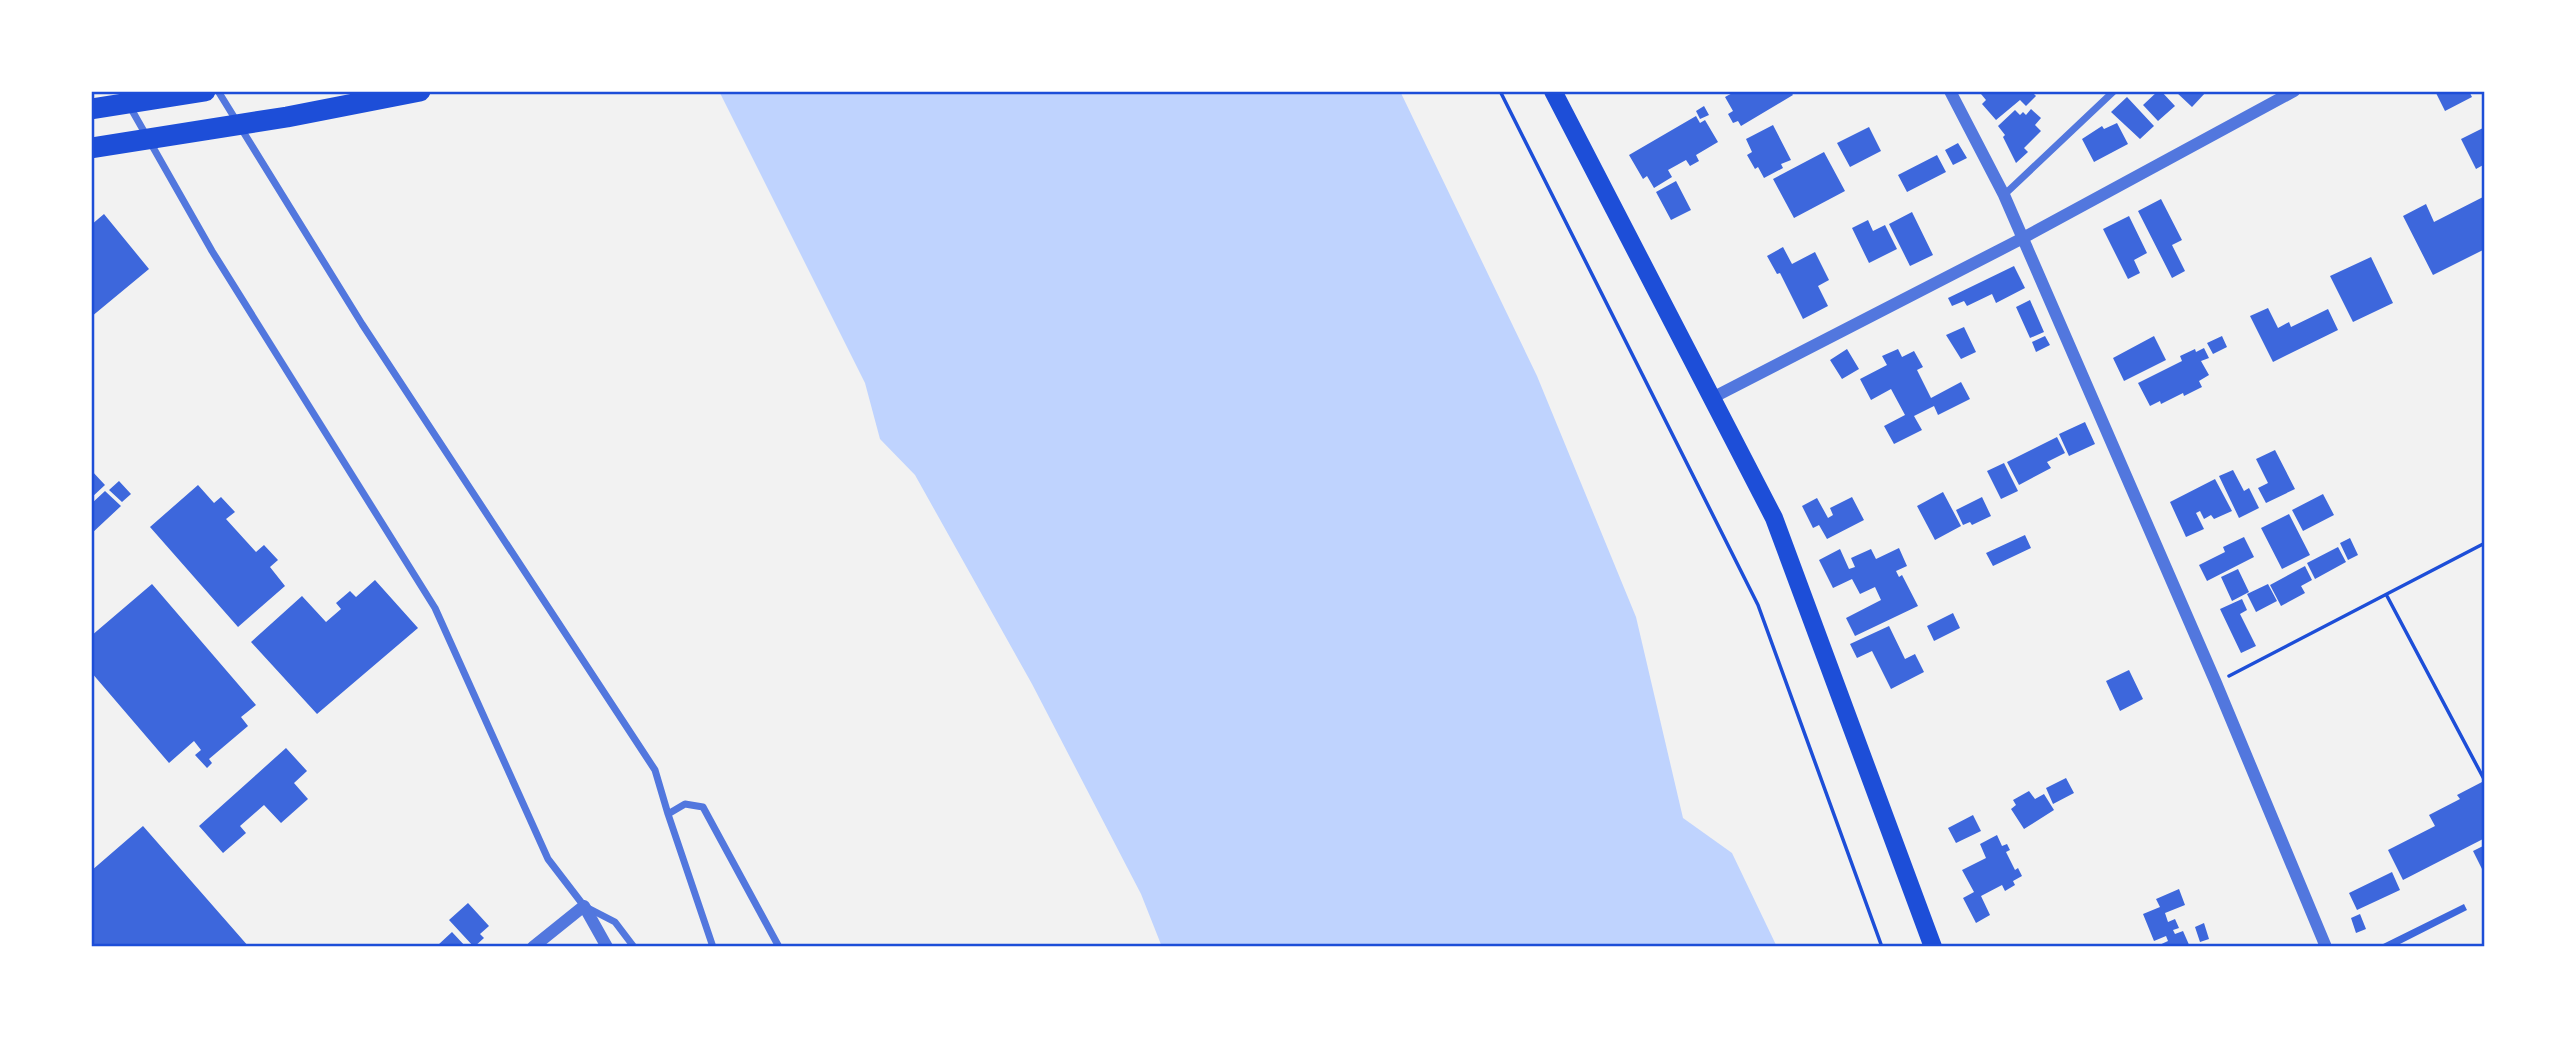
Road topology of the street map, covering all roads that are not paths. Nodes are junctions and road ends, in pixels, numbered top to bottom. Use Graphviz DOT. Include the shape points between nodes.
graph roads {
  1 [pos="121,91"];
  2 [pos="205,91"];
  3 [pos="218,91"];
  4 [pos="420,91"];
  5 [pos="1553,91"];
  6 [pos="1950,91"];
  7 [pos="2114,91"];
  8 [pos="2294,91"];
  9 [pos="91,109"];
  10 [pos="91,148"];
  11 [pos="2004,195"];
  12 [pos="2021,239"];
  13 [pos="1712,398"];
  14 [pos="668,814"];
  15 [pos="584,906"];
  16 [pos="533,947"];
  17 [pos="607,947"];
  18 [pos="634,947"];
  19 [pos="713,947"];
  20 [pos="779,947"];
  21 [pos="1933,947"];
  22 [pos="2326,947"];
  1 -- 15 [label="street" via="212,251 435,608 548,859"];
  2 -- 9 [label="highway"];
  3 -- 14 [label="street" via="370,336 655,770"];
  4 -- 10 [label="highway"];
  5 -- 13 [label="main road"];
  6 -- 11 [label="street"];
  7 -- 11 [label="street"];
  8 -- 12 [label="street"];
  11 -- 12 [label="street"];
  12 -- 13 [label="street"];
  12 -- 22 [label="street"];
  13 -- 21 [label="main road" via="1774,519"];
  14 -- 19 [label="street"];
  14 -- 20 [label="street" via="685,804 703,807"];
  15 -- 16 [label="street"];
  15 -- 17 [label="street"];
  15 -- 18 [label="street" via="615,922"];
}
